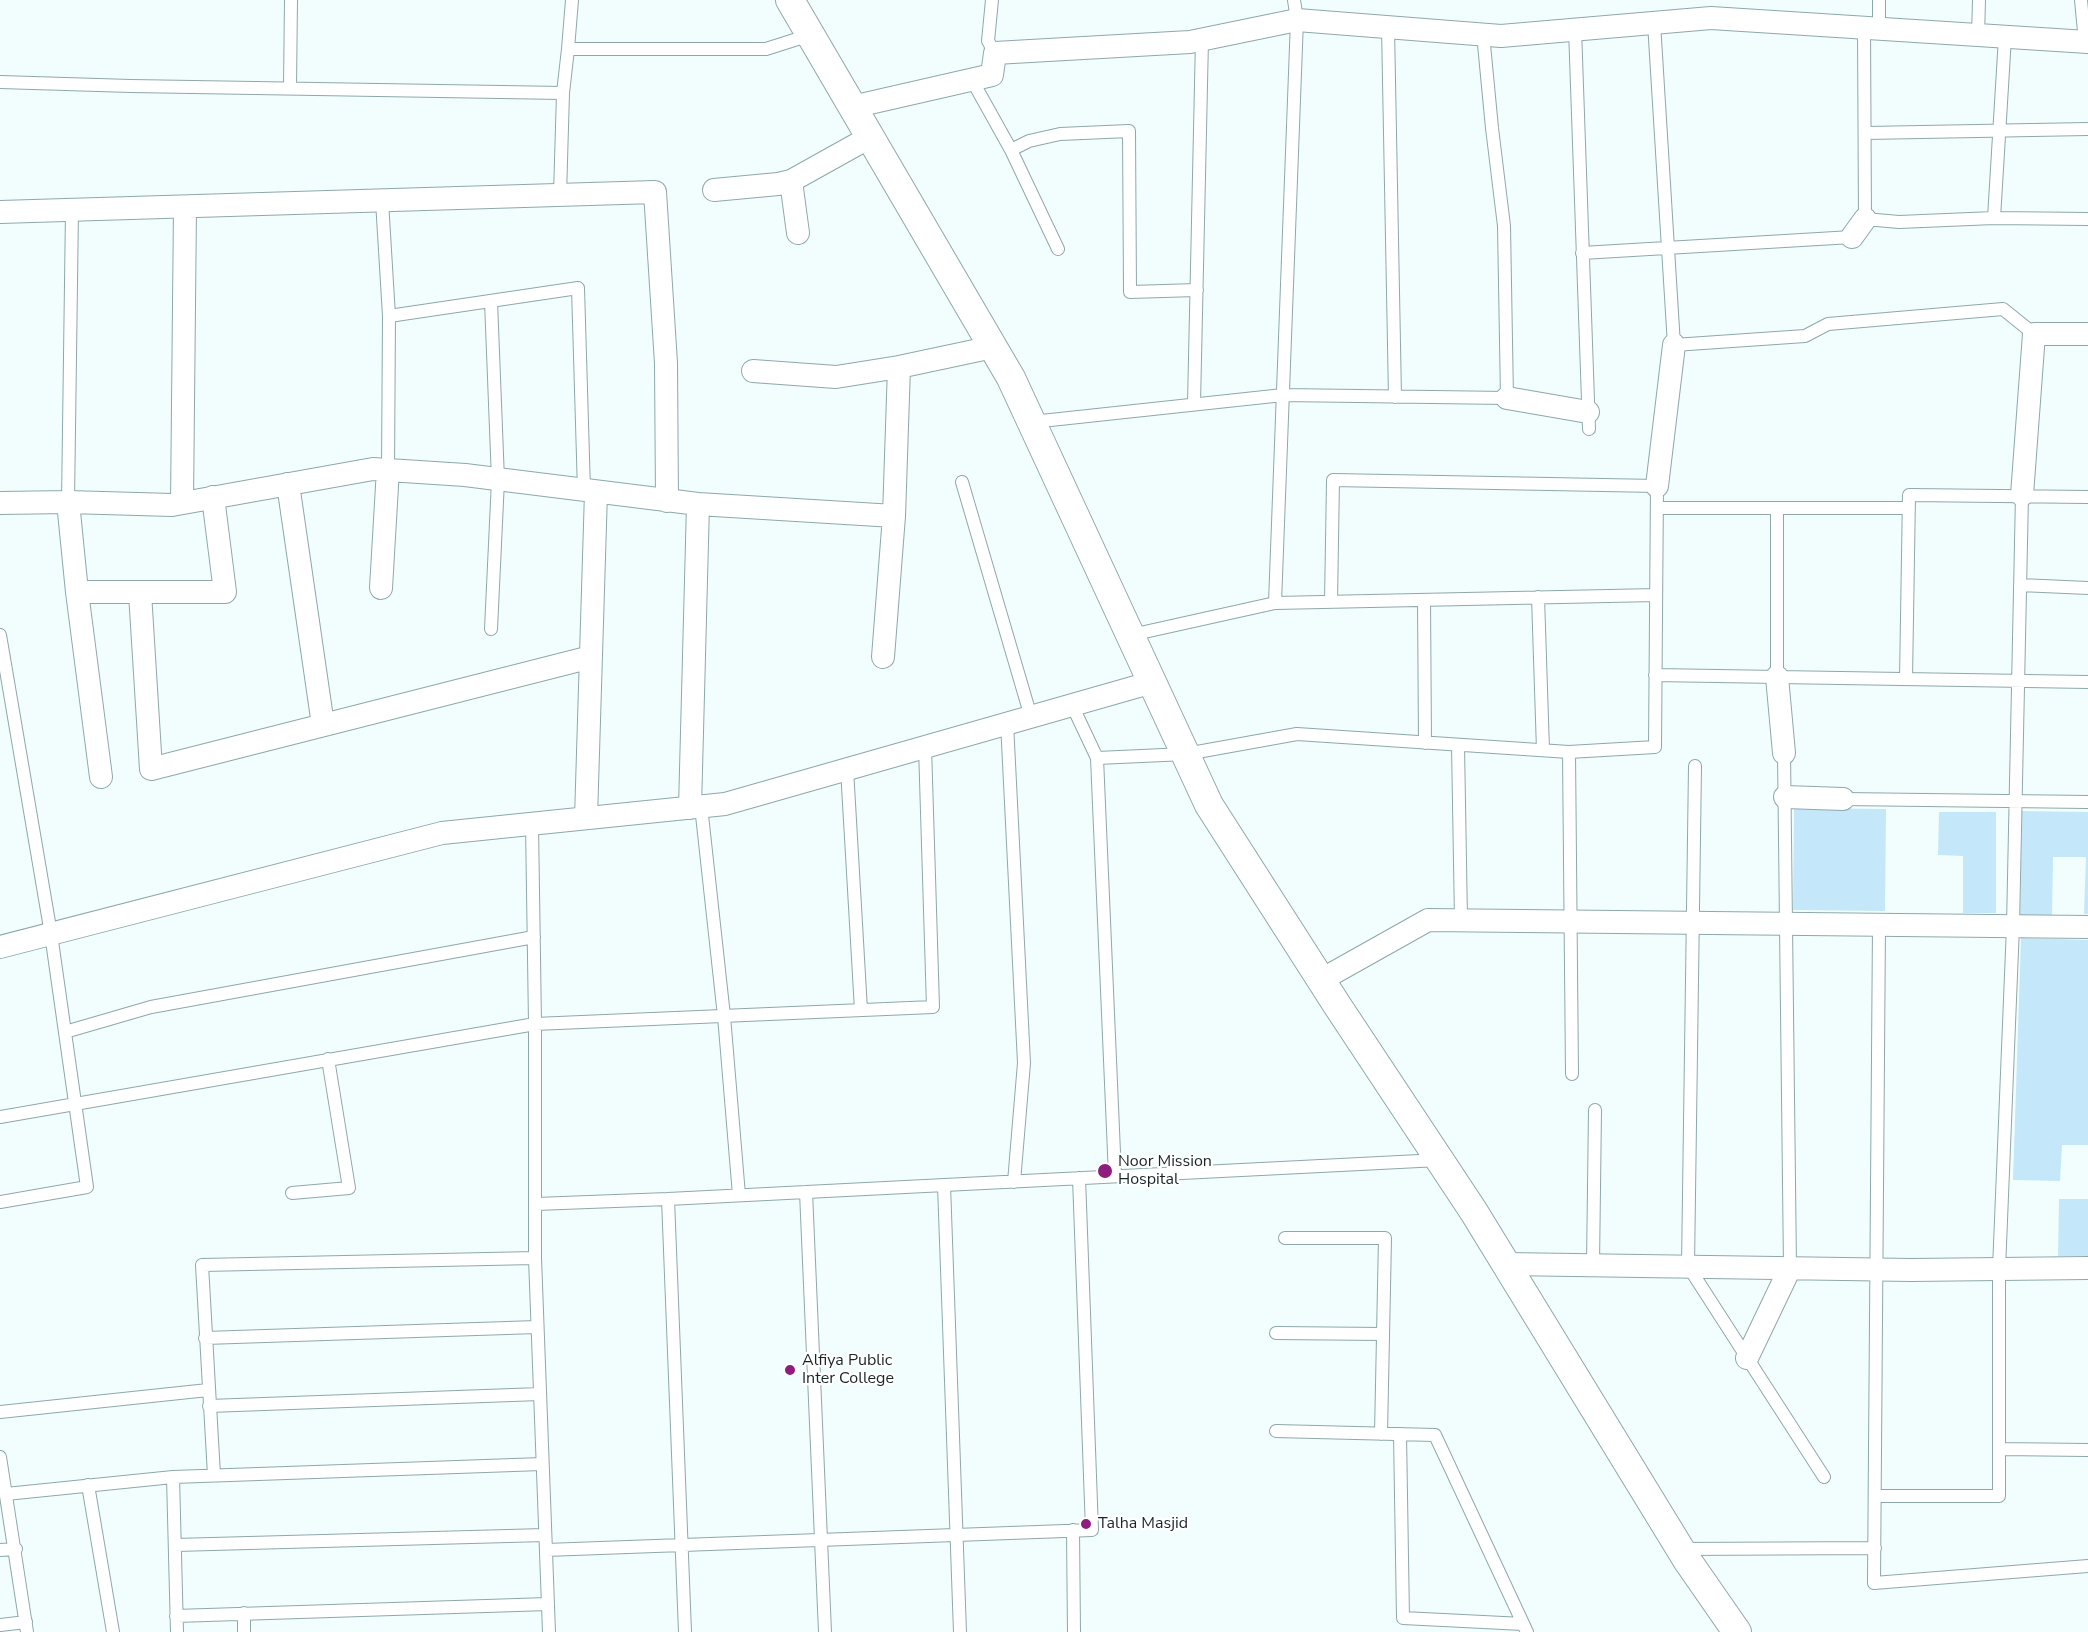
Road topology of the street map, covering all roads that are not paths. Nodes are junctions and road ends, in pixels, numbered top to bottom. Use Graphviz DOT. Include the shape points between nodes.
graph roads {
  1 [pos="291,0"];
  2 [pos="572,0"];
  3 [pos="790,0"];
  4 [pos="992,0"];
  5 [pos="1879,0"];
  6 [pos="1978,0"];
  7 [pos="2081,0"];
  8 [pos="1295,10"];
  9 [pos="1654,22"];
  10 [pos="1388,27"];
  11 [pos="1575,29"];
  12 [pos="1872,29"];
  13 [pos="1483,34"];
  14 [pos="810,35"];
  15 [pos="1978,36"];
  16 [pos="2005,37"];
  17 [pos="1202,39"];
  18 [pos="2086,42"];
  19 [pos="568,50"];
  20 [pos="995,53"];
  21 [pos="972,80"];
  22 [pos="0,82"];
  23 [pos="290,88"];
  24 [pos="563,93"];
  25 [pos="852,106"];
  26 [pos="2088,129"];
  27 [pos="2000,131"];
  28 [pos="1866,133"];
  29 [pos="870,137"];
  30 [pos="1011,150"];
  31 [pos="791,181"];
  32 [pos="714,190"];
  33 [pos="560,195"];
  34 [pos="382,201"];
  35 [pos="185,207"];
  36 [pos="72,210"];
  37 [pos="0,212"];
  38 [pos="1994,218"];
  39 [pos="2088,219"];
  40 [pos="1858,228"];
  41 [pos="798,233"];
  42 [pos="1668,247"];
  43 [pos="1058,249"];
  44 [pos="1582,253"];
  45 [pos="1197,290"];
  46 [pos="491,301"];
  47 [pos="389,316"];
  48 [pos="2034,334"];
  49 [pos="2088,334"];
  50 [pos="1674,345"];
  51 [pos="993,347"];
  52 [pos="899,368"];
  53 [pos="753,371"];
  54 [pos="1283,395"];
  55 [pos="1395,397"];
  56 [pos="1507,398"];
  57 [pos="1194,404"];
  58 [pos="1588,420"];
  59 [pos="1032,422"];
  60 [pos="388,469"];
  61 [pos="498,480"];
  62 [pos="962,482"];
  63 [pos="288,484"];
  64 [pos="590,492"];
  65 [pos="2022,495"];
  66 [pos="213,497"];
  67 [pos="1657,497"];
  68 [pos="2088,497"];
  69 [pos="667,501"];
  70 [pos="68,502"];
  71 [pos="0,503"];
  72 [pos="183,503"];
  73 [pos="698,504"];
  74 [pos="1777,508"];
  75 [pos="1909,508"];
  76 [pos="894,516"];
  77 [pos="2020,585"];
  78 [pos="381,588"];
  79 [pos="2088,588"];
  80 [pos="77,592"];
  81 [pos="140,593"];
  82 [pos="1656,595"];
  83 [pos="1538,597"];
  84 [pos="1424,600"];
  85 [pos="1331,602"];
  86 [pos="1275,603"];
  87 [pos="491,629"];
  88 [pos="0,635"];
  89 [pos="1131,635"];
  90 [pos="591,657"];
  91 [pos="883,657"];
  92 [pos="1655,675"];
  93 [pos="1777,677"];
  94 [pos="1906,679"];
  95 [pos="2018,681"];
  96 [pos="1153,682"];
  97 [pos="2088,682"];
  98 [pos="1072,705"];
  99 [pos="1031,717"];
  100 [pos="1007,723"];
  101 [pos="323,725"];
  102 [pos="1425,743"];
  103 [pos="1458,745"];
  104 [pos="925,747"];
  105 [pos="1543,750"];
  106 [pos="1569,752"];
  107 [pos="1784,753"];
  108 [pos="1186,754"];
  109 [pos="1097,758"];
  110 [pos="1695,766"];
  111 [pos="847,769"];
  112 [pos="101,777"];
  113 [pos="1785,797"];
  114 [pos="1843,799"];
  115 [pos="2016,801"];
  116 [pos="2088,802"];
  117 [pos="696,807"];
  118 [pos="586,818"];
  119 [pos="532,824"];
  120 [pos="1461,920"];
  121 [pos="1570,921"];
  122 [pos="1693,923"];
  123 [pos="1785,924"];
  124 [pos="1879,924"];
  125 [pos="2013,926"];
  126 [pos="2088,927"];
  127 [pos="51,934"];
  128 [pos="534,937"];
  129 [pos="0,947"];
  130 [pos="1321,980"];
  131 [pos="861,1010"];
  132 [pos="724,1016"];
  133 [pos="535,1024"];
  134 [pos="65,1032"];
  135 [pos="328,1059"];
  136 [pos="1572,1074"];
  137 [pos="76,1102"];
  138 [pos="1595,1110"];
  139 [pos="0,1117"];
  140 [pos="1440,1160"];
  141 [pos="1115,1176"];
  142 [pos="1079,1178"];
  143 [pos="1014,1182"];
  144 [pos="944,1185"];
  145 [pos="806,1192"];
  146 [pos="292,1193"];
  147 [pos="739,1195"];
  148 [pos="668,1199"];
  149 [pos="0,1202"];
  150 [pos="536,1204"];
  151 [pos="1285,1238"];
  152 [pos="535,1258"];
  153 [pos="1506,1264"];
  154 [pos="1593,1265"];
  155 [pos="1688,1266"];
  156 [pos="1790,1268"];
  157 [pos="2088,1268"];
  158 [pos="1878,1269"];
  159 [pos="1999,1269"];
  160 [pos="537,1327"];
  161 [pos="1276,1333"];
  162 [pos="1383,1334"];
  163 [pos="205,1338"];
  164 [pos="1747,1358"];
  165 [pos="208,1390"];
  166 [pos="540,1394"];
  167 [pos="209,1407"];
  168 [pos="0,1412"];
  169 [pos="1276,1431"];
  170 [pos="1381,1434"];
  171 [pos="1400,1434"];
  172 [pos="1999,1449"];
  173 [pos="2088,1450"];
  174 [pos="0,1457"];
  175 [pos="542,1464"];
  176 [pos="214,1475"];
  177 [pos="173,1477"];
  178 [pos="1824,1477"];
  179 [pos="88,1485"];
  180 [pos="6,1494"];
  181 [pos="1875,1496"];
  182 [pos="1072,1530"];
  183 [pos="957,1534"];
  184 [pos="545,1535"];
  185 [pos="821,1539"];
  186 [pos="175,1545"];
  187 [pos="682,1545"];
  188 [pos="1875,1548"];
  189 [pos="16,1549"];
  190 [pos="0,1550"];
  191 [pos="546,1550"];
  192 [pos="1681,1550"];
  193 [pos="2088,1566"];
  194 [pos="548,1604"];
  195 [pos="244,1613"];
  196 [pos="176,1616"];
  197 [pos="0,1625"];
  198 [pos="27,1627"];
  199 [pos="1525,1628"];
  200 [pos="113,1632"];
  201 [pos="177,1632"];
  202 [pos="244,1632"];
  203 [pos="549,1632"];
  204 [pos="685,1632"];
  205 [pos="825,1632"];
  206 [pos="960,1632"];
  207 [pos="1074,1632"];
  208 [pos="1737,1632"];
  1 -- 23 [label="lane"];
  2 -- 19 [label="lane"];
  3 -- 14 [label="street"];
  4 -- 20 [label="lane" via="988,41"];
  5 -- 12 [label="lane"];
  6 -- 15 [label="lane"];
  7 -- 18 [label="lane"];
  8 -- 10 [label="street"];
  8 -- 17 [label="street"];
  8 -- 54 [label="lane"];
  9 -- 11 [label="street"];
  9 -- 12 [label="street" via="1711,18"];
  9 -- 42 [label="lane"];
  10 -- 13 [label="street"];
  10 -- 55 [label="lane"];
  11 -- 13 [label="street"];
  11 -- 44 [label="lane"];
  12 -- 15 [label="street"];
  12 -- 28 [label="lane"];
  13 -- 56 [label="lane" via="1504,226"];
  14 -- 19 [label="lane" via="766,49"];
  14 -- 25 [label="street"];
  15 -- 16 [label="street"];
  16 -- 18 [label="street"];
  16 -- 27 [label="lane"];
  17 -- 20 [label="street"];
  17 -- 45 [label="lane"];
  19 -- 24 [label="lane"];
  20 -- 21 [label="street" via="992,75"];
  21 -- 25 [label="street"];
  21 -- 30 [label="lane"];
  22 -- 23 [label="lane"];
  23 -- 24 [label="lane"];
  24 -- 33 [label="lane"];
  25 -- 29 [label="street"];
  26 -- 27 [label="lane"];
  27 -- 28 [label="lane"];
  27 -- 38 [label="lane"];
  28 -- 40 [label="lane"];
  29 -- 31 [label="street"];
  29 -- 51 [label="street"];
  30 -- 43 [label="lane"];
  30 -- 45 [label="lane" via="1060,134 1129,131 1130,292"];
  31 -- 32 [label="street"];
  31 -- 41 [label="street"];
  33 -- 34 [label="street"];
  33 -- 69 [label="street" via="655,192 666,363"];
  34 -- 35 [label="street"];
  34 -- 47 [label="lane"];
  35 -- 36 [label="street"];
  35 -- 72 [label="street"];
  36 -- 37 [label="street"];
  36 -- 70 [label="lane"];
  38 -- 39 [label="lane"];
  38 -- 40 [label="lane"];
  40 -- 42 [label="lane"];
  42 -- 44 [label="lane"];
  42 -- 50 [label="lane"];
  44 -- 58 [label="lane"];
  45 -- 57 [label="lane"];
  46 -- 47 [label="lane"];
  46 -- 61 [label="lane"];
  46 -- 64 [label="lane" via="578,288"];
  47 -- 60 [label="lane"];
  48 -- 49 [label="street"];
  48 -- 50 [label="lane" via="2003,309 1828,324 1805,336"];
  48 -- 65 [label="street"];
  50 -- 67 [label="street"];
  51 -- 52 [label="street"];
  51 -- 59 [label="street"];
  52 -- 53 [label="street" via="836,377"];
  52 -- 76 [label="street"];
  54 -- 55 [label="lane"];
  54 -- 57 [label="lane"];
  54 -- 86 [label="lane"];
  55 -- 56 [label="lane"];
  56 -- 58 [label="street"];
  57 -- 59 [label="lane"];
  59 -- 89 [label="street"];
  60 -- 61 [label="street"];
  60 -- 63 [label="street"];
  60 -- 78 [label="street"];
  61 -- 64 [label="street"];
  61 -- 87 [label="lane"];
  62 -- 99 [label="lane"];
  63 -- 66 [label="street"];
  63 -- 101 [label="street"];
  64 -- 69 [label="street"];
  64 -- 90 [label="street"];
  65 -- 68 [label="lane"];
  65 -- 75 [label="lane" via="1909,495"];
  65 -- 77 [label="lane"];
  66 -- 72 [label="street"];
  66 -- 81 [label="street" via="225,592"];
  67 -- 74 [label="lane"];
  67 -- 82 [label="lane"];
  67 -- 85 [label="lane" via="1333,480"];
  69 -- 73 [label="street"];
  70 -- 71 [label="street"];
  70 -- 72 [label="street"];
  70 -- 80 [label="street"];
  73 -- 76 [label="street"];
  73 -- 117 [label="street"];
  74 -- 75 [label="lane"];
  74 -- 93 [label="lane"];
  75 -- 94 [label="lane"];
  76 -- 91 [label="street"];
  77 -- 79 [label="lane"];
  77 -- 95 [label="lane"];
  80 -- 81 [label="street"];
  80 -- 112 [label="street"];
  81 -- 101 [label="street" via="151,769"];
  82 -- 83 [label="lane"];
  82 -- 92 [label="lane"];
  83 -- 84 [label="lane"];
  83 -- 105 [label="lane"];
  84 -- 85 [label="lane"];
  84 -- 102 [label="lane"];
  85 -- 86 [label="lane"];
  86 -- 89 [label="lane"];
  88 -- 127 [label="lane"];
  89 -- 96 [label="street"];
  90 -- 101 [label="street"];
  90 -- 118 [label="street"];
  92 -- 93 [label="lane"];
  92 -- 106 [label="lane" via="1655,747"];
  93 -- 94 [label="lane"];
  93 -- 107 [label="street"];
  94 -- 95 [label="lane"];
  95 -- 97 [label="lane"];
  95 -- 115 [label="lane"];
  96 -- 98 [label="street"];
  96 -- 108 [label="street"];
  98 -- 99 [label="street"];
  98 -- 109 [label="lane"];
  99 -- 100 [label="street"];
  100 -- 104 [label="street"];
  100 -- 143 [label="lane" via="1024,1063"];
  102 -- 103 [label="lane"];
  102 -- 108 [label="lane" via="1297,735"];
  103 -- 105 [label="lane"];
  103 -- 120 [label="lane"];
  104 -- 111 [label="street"];
  104 -- 131 [label="lane" via="933,1007"];
  105 -- 106 [label="lane"];
  106 -- 121 [label="lane"];
  107 -- 113 [label="lane"];
  108 -- 109 [label="lane"];
  108 -- 130 [label="street" via="1209,805"];
  109 -- 141 [label="lane"];
  110 -- 122 [label="lane"];
  111 -- 117 [label="street" via="724,804"];
  111 -- 131 [label="lane"];
  113 -- 114 [label="street"];
  113 -- 123 [label="lane"];
  114 -- 115 [label="lane"];
  115 -- 116 [label="lane"];
  115 -- 125 [label="lane"];
  117 -- 118 [label="street"];
  117 -- 132 [label="lane"];
  118 -- 119 [label="street"];
  119 -- 127 [label="street" via="442,833"];
  119 -- 128 [label="lane"];
  120 -- 121 [label="street"];
  120 -- 130 [label="street" via="1428,920"];
  121 -- 122 [label="street"];
  121 -- 136 [label="lane"];
  122 -- 123 [label="street"];
  122 -- 155 [label="lane"];
  123 -- 124 [label="street"];
  123 -- 156 [label="lane"];
  124 -- 125 [label="street"];
  124 -- 158 [label="lane"];
  125 -- 126 [label="street"];
  125 -- 159 [label="lane"];
  127 -- 129 [label="street"];
  127 -- 134 [label="lane"];
  128 -- 133 [label="lane"];
  128 -- 134 [label="lane" via="151,1007"];
  130 -- 140 [label="street"];
  131 -- 132 [label="lane"];
  132 -- 133 [label="lane"];
  132 -- 147 [label="lane"];
  133 -- 135 [label="lane"];
  133 -- 150 [label="lane"];
  134 -- 137 [label="lane"];
  135 -- 137 [label="lane"];
  135 -- 146 [label="lane" via="349,1188"];
  137 -- 139 [label="lane"];
  137 -- 149 [label="lane" via="87,1187"];
  138 -- 154 [label="lane"];
  140 -- 141 [label="lane"];
  140 -- 153 [label="street"];
  141 -- 142 [label="lane"];
  142 -- 143 [label="lane"];
  142 -- 182 [label="lane" via="1092,1530"];
  143 -- 144 [label="lane"];
  144 -- 145 [label="lane"];
  144 -- 183 [label="lane"];
  145 -- 147 [label="lane"];
  145 -- 185 [label="lane"];
  147 -- 148 [label="lane"];
  148 -- 150 [label="lane"];
  148 -- 187 [label="lane"];
  150 -- 152 [label="lane"];
  151 -- 162 [label="lane" via="1385,1238"];
  152 -- 160 [label="lane"];
  152 -- 163 [label="lane" via="202,1266"];
  153 -- 154 [label="street"];
  153 -- 192 [label="street"];
  154 -- 155 [label="street"];
  155 -- 156 [label="street"];
  155 -- 164 [label="lane"];
  156 -- 158 [label="street"];
  156 -- 164 [label="street"];
  157 -- 159 [label="street"];
  158 -- 159 [label="street"];
  158 -- 181 [label="lane"];
  159 -- 172 [label="lane"];
  160 -- 163 [label="lane"];
  160 -- 166 [label="lane"];
  161 -- 162 [label="lane"];
  162 -- 170 [label="lane"];
  163 -- 165 [label="lane"];
  164 -- 178 [label="lane"];
  165 -- 167 [label="lane"];
  165 -- 168 [label="lane"];
  166 -- 167 [label="lane"];
  166 -- 175 [label="lane"];
  167 -- 176 [label="lane"];
  169 -- 170 [label="lane"];
  170 -- 171 [label="lane"];
  171 -- 199 [label="lane" via="1435,1435"];
  171 -- 199 [label="lane" via="1403,1618"];
  172 -- 173 [label="lane"];
  172 -- 181 [label="lane" via="2000,1496"];
  174 -- 180 [label="lane"];
  175 -- 176 [label="lane"];
  175 -- 184 [label="lane"];
  176 -- 177 [label="lane"];
  177 -- 179 [label="lane"];
  177 -- 186 [label="lane"];
  179 -- 180 [label="lane"];
  179 -- 200 [label="lane"];
  180 -- 189 [label="lane"];
  181 -- 188 [label="lane"];
  182 -- 183 [label="lane"];
  182 -- 207 [label="lane"];
  183 -- 185 [label="lane"];
  183 -- 206 [label="lane"];
  184 -- 186 [label="lane"];
  184 -- 191 [label="lane"];
  185 -- 187 [label="lane"];
  185 -- 205 [label="lane"];
  186 -- 196 [label="lane"];
  187 -- 191 [label="lane"];
  187 -- 204 [label="lane"];
  188 -- 192 [label="lane"];
  188 -- 193 [label="lane" via="1874,1583"];
  189 -- 190 [label="lane"];
  189 -- 198 [label="lane"];
  191 -- 194 [label="lane"];
  192 -- 208 [label="street"];
  194 -- 195 [label="lane"];
  194 -- 203 [label="lane"];
  195 -- 196 [label="lane"];
  195 -- 202 [label="lane"];
  196 -- 201 [label="lane"];
  197 -- 198 [label="lane"];
}
